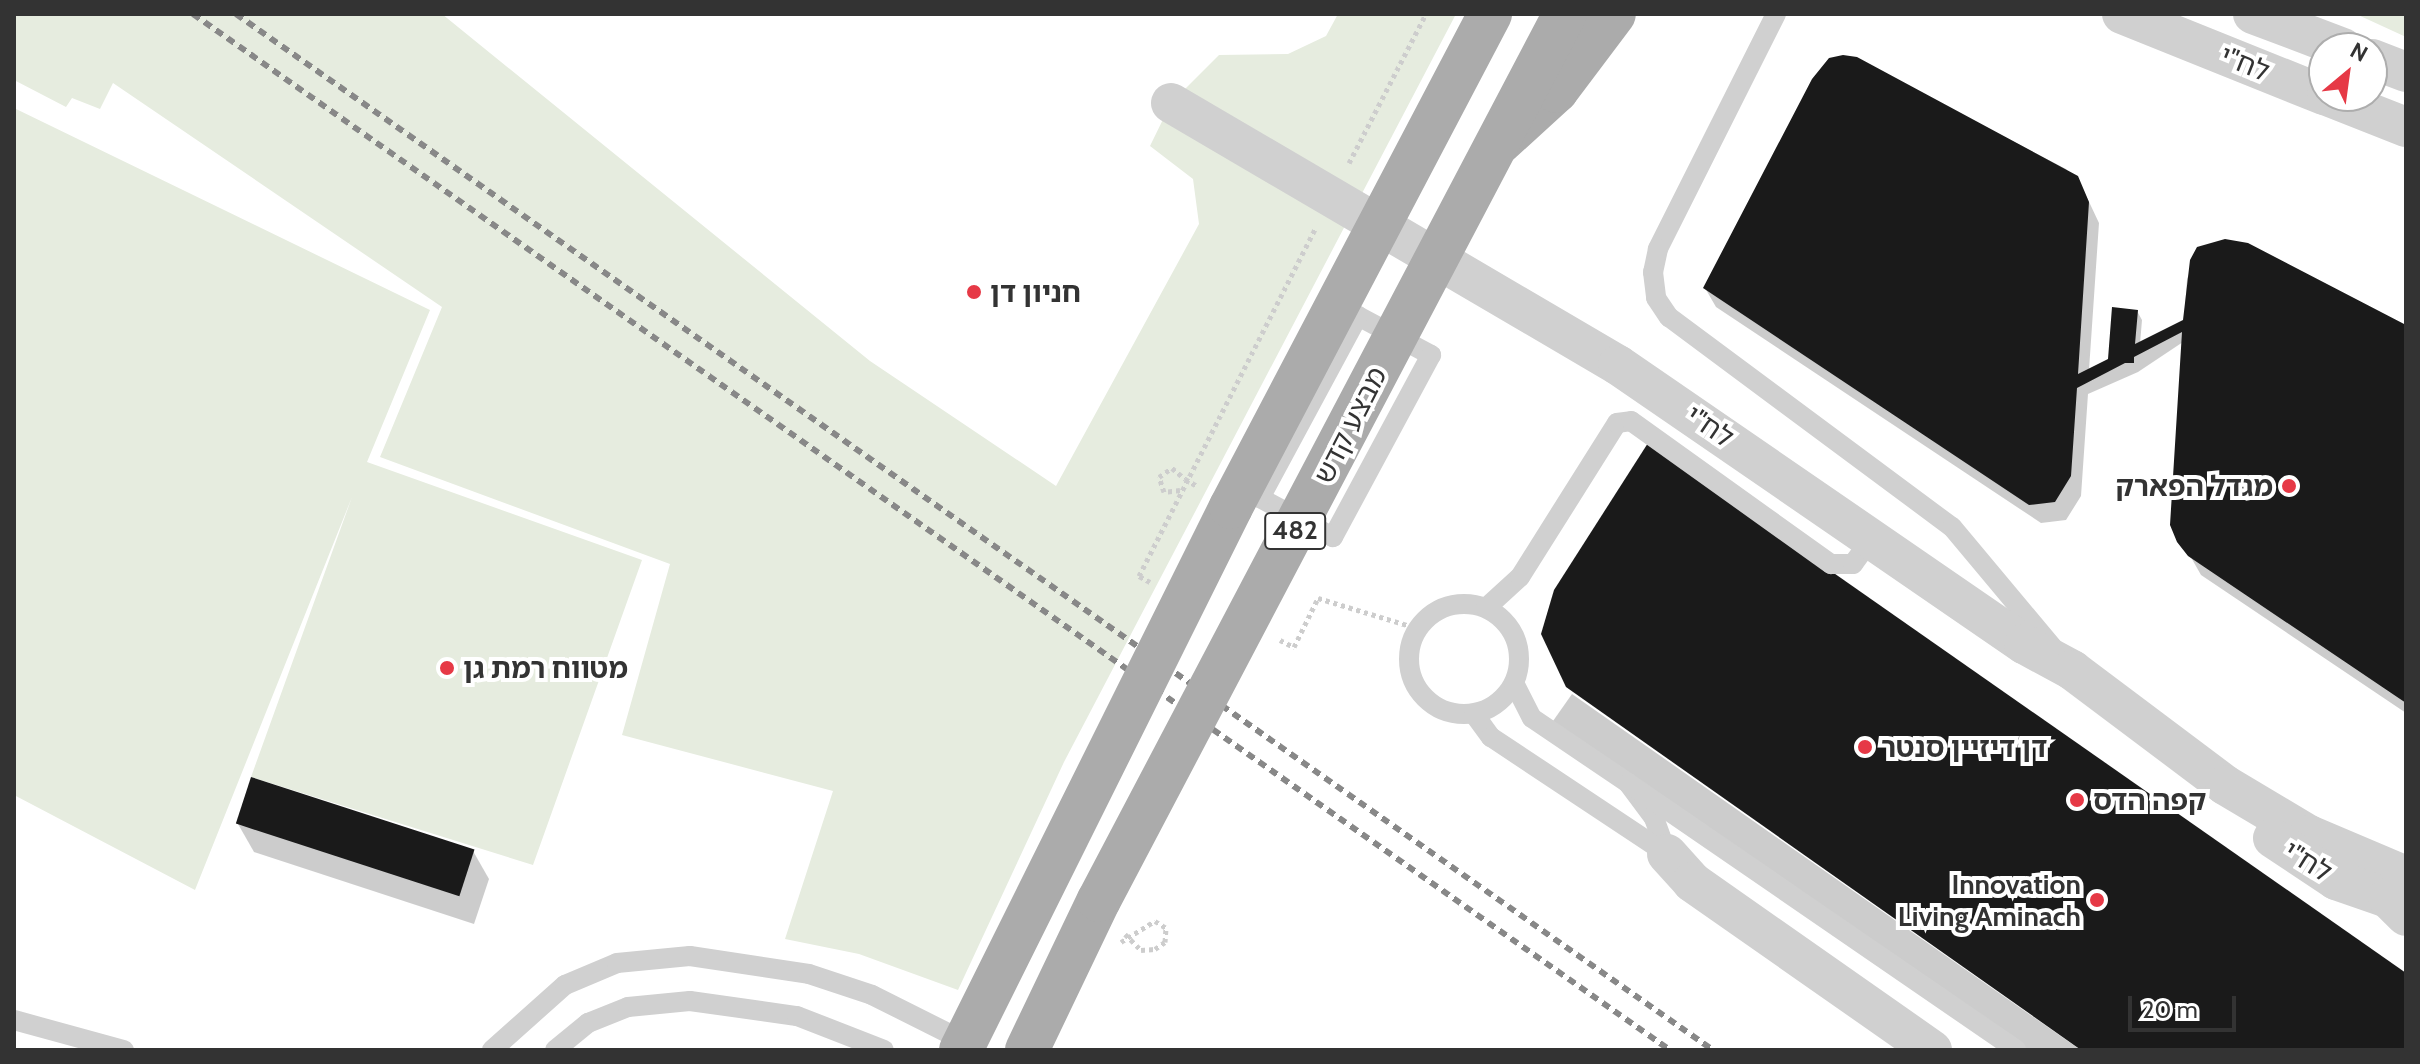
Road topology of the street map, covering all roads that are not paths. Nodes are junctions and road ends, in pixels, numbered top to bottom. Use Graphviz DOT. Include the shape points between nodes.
graph roads {
  1 [pos="1490,14"];
  2 [pos="1565,14"];
  3 [pos="1614,14"];
  4 [pos="1776,14"];
  5 [pos="2122,14"];
  6 [pos="2253,14"];
  7 [pos="2308,35"];
  8 [pos="2308,88"];
  9 [pos="1171,103"];
  10 [pos="2368,112"];
  11 [pos="2406,127"];
  12 [pos="1490,152"];
  13 [pos="1424,253"];
  14 [pos="1383,329"];
  15 [pos="1872,538"];
  16 [pos="1486,608"];
  17 [pos="2072,670"];
  18 [pos="1514,683"];
  19 [pos="1474,714"];
  20 [pos="1628,783"];
  21 [pos="2225,785"];
  22 [pos="2406,848"];
  23 [pos="2350,853"];
  24 [pos="1667,854"];
  25 [pos="2406,878"];
  26 [pos="2406,907"];
  27 [pos="2406,916"];
  28 [pos="14,1020"];
  29 [pos="492,1049"];
  30 [pos="124,1050"];
  31 [pos="555,1050"];
  32 [pos="884,1050"];
  33 [pos="961,1050"];
  34 [pos="981,1050"];
  35 [pos="1027,1050"];
  36 [pos="1932,1050"];
  37 [pos="2016,1050"];
  1 -- 33 [label="main road, 482, bridge" via="1231,507"];
  2 -- 12 [label="main road, מבצע קדש / 482, bridge"];
  3 -- 12 [label="main road, bridge" via="1556,91"];
  4 -- 17 [label="lane" via="1658,249 1653,272 1656,298 1669,317 1952,527"];
  5 -- 8 [label="street, לח\"י"];
  6 -- 7 [label="street, לח\"י"];
  9 -- 13 [label="street, לח\"י"];
  10 -- 11 [label="street, לח\"י"];
  12 -- 35 [label="main road, מבצע קדש / 482, bridge" via="1099,900"];
  13 -- 14 [label="lane"];
  13 -- 15 [label="street, לח\"י" via="1618,365"];
  14 -- 14 [label="lane" via="1358,316 1260,498 1333,537 1431,355"];
  15 -- 16 [label="lane" via="1853,564 1831,564 1631,421 1617,423 1520,577"];
  15 -- 17 [label="street, לח\"י" via="2024,644"];
  16 -- 18 [label="lane" via="1512,631 1519,648"];
  16 -- 19 [label="lane" via="1455,604 1427,617 1417,628 1408,663 1418,689 1437,708"];
  17 -- 21 [label="street, לח\"י"];
  18 -- 19 [label="lane" via="1491,708"];
  18 -- 20 [label="lane" via="1532,718"];
  19 -- 24 [label="lane" via="1491,737"];
  20 -- 24 [label="lane" via="1654,818"];
  20 -- 37 [label="lane"];
  21 -- 23 [label="street, לח\"י"];
  21 -- 27 [label="street, לח\"י" via="2255,823 2296,856 2336,880 2388,898"];
  22 -- 23 [label="street, לח\"י" via="2385,854"];
  23 -- 25 [label="street, לח\"י"];
  24 -- 36 [label="street" via="1692,882"];
  25 -- 26 [label="street, לח\"י"];
  28 -- 30 [label="lane"];
  29 -- 34 [label="lane" via="565,985 617,963 690,956 809,974 872,995"];
  31 -- 32 [label="lane" via="588,1023 628,1007 690,1001 797,1016"];
}
